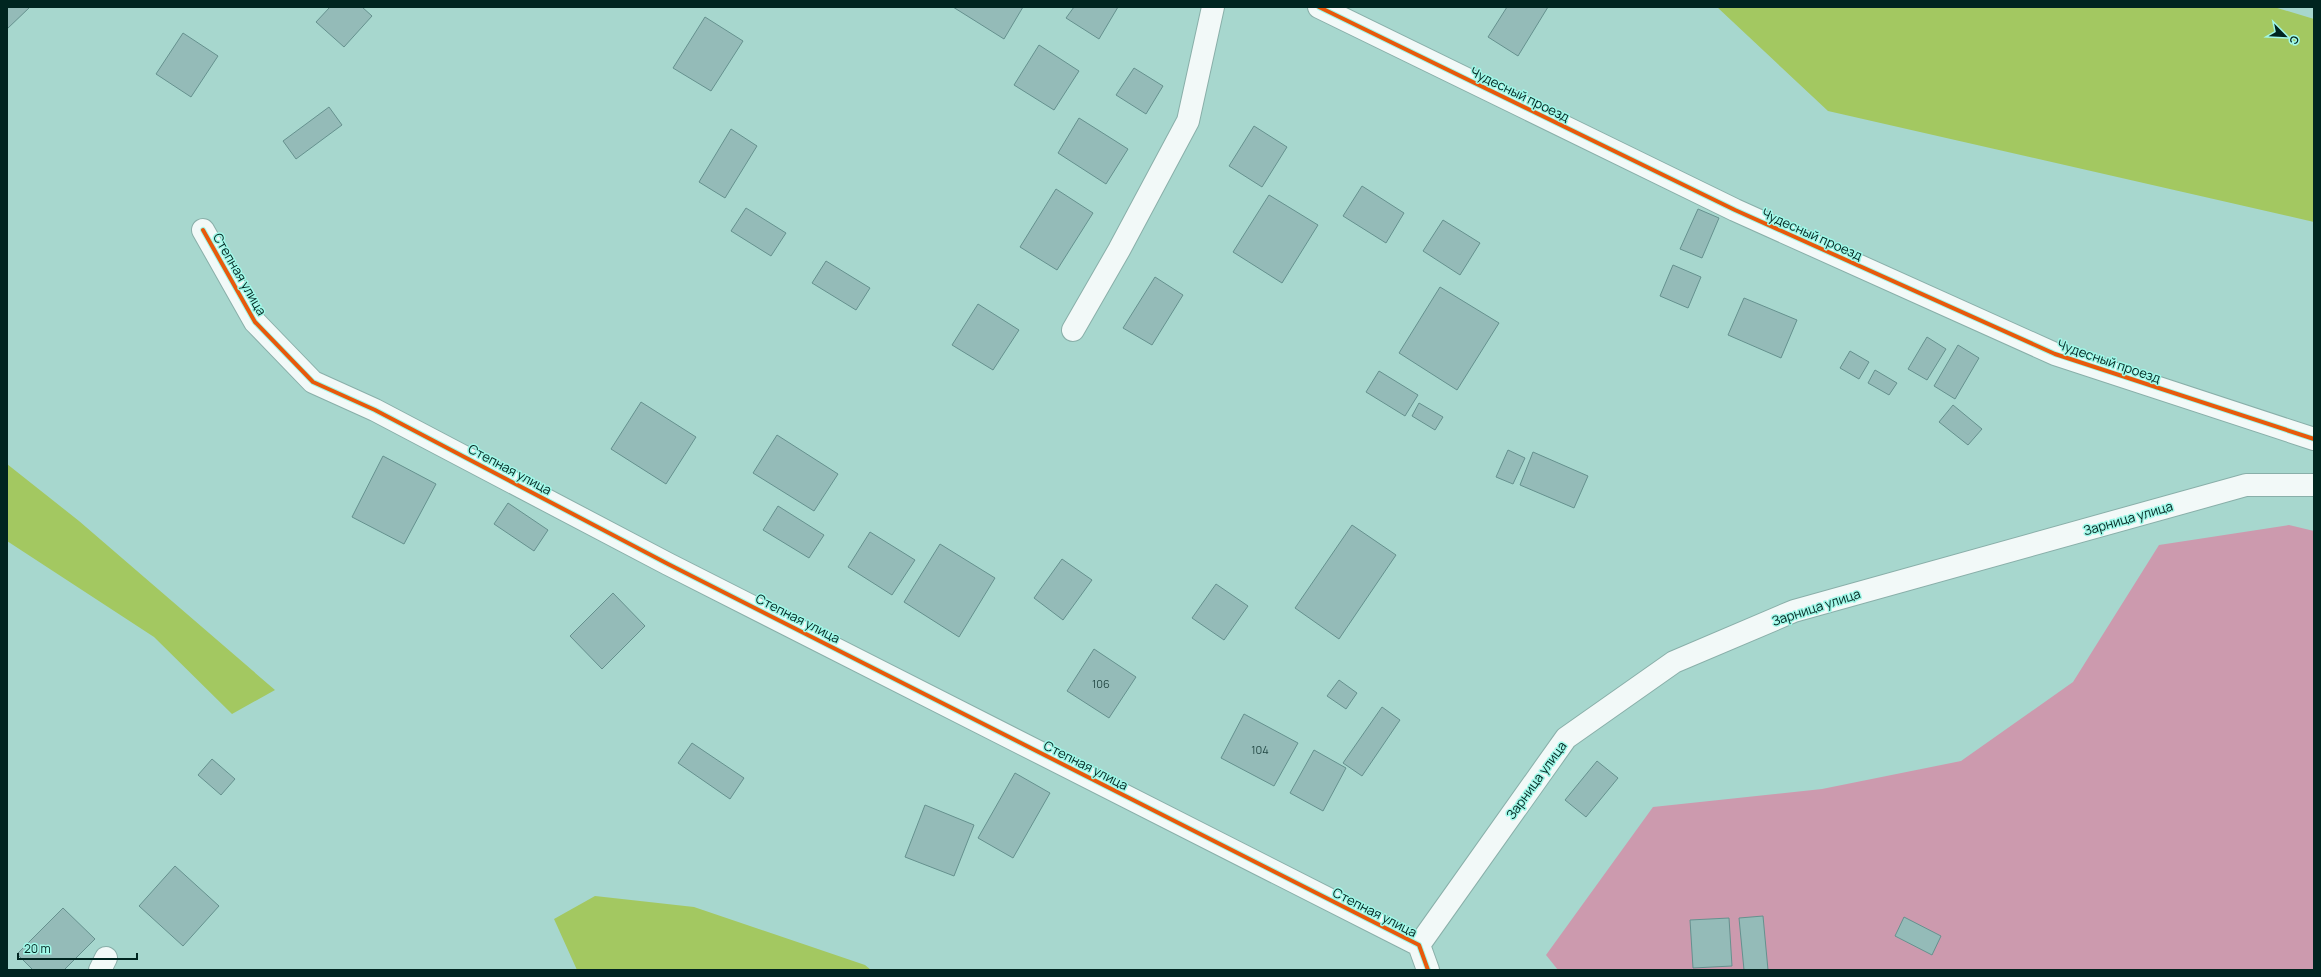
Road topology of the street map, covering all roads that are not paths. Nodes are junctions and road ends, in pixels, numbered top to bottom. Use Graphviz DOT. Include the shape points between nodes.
graph roads {
  1 [pos="1213,7"];
  2 [pos="1319,7"];
  3 [pos="203,230"];
  4 [pos="1073,330"];
  5 [pos="2314,439"];
  6 [pos="2314,485"];
  7 [pos="1418,945"];
  8 [pos="1428,970"];
  1 -- 4 [label="street" via="1188,121"];
  2 -- 5 [label="street, Чудесный проезд" via="1735,210 2055,354"];
  3 -- 7 [label="street, Степная улица" via="255,322 313,382 375,410 668,564"];
  6 -- 7 [label="street, Зарница улица" via="2246,485 1794,611 1674,662 1566,738"];
  7 -- 8 [label="street, Степная улица"];
}
